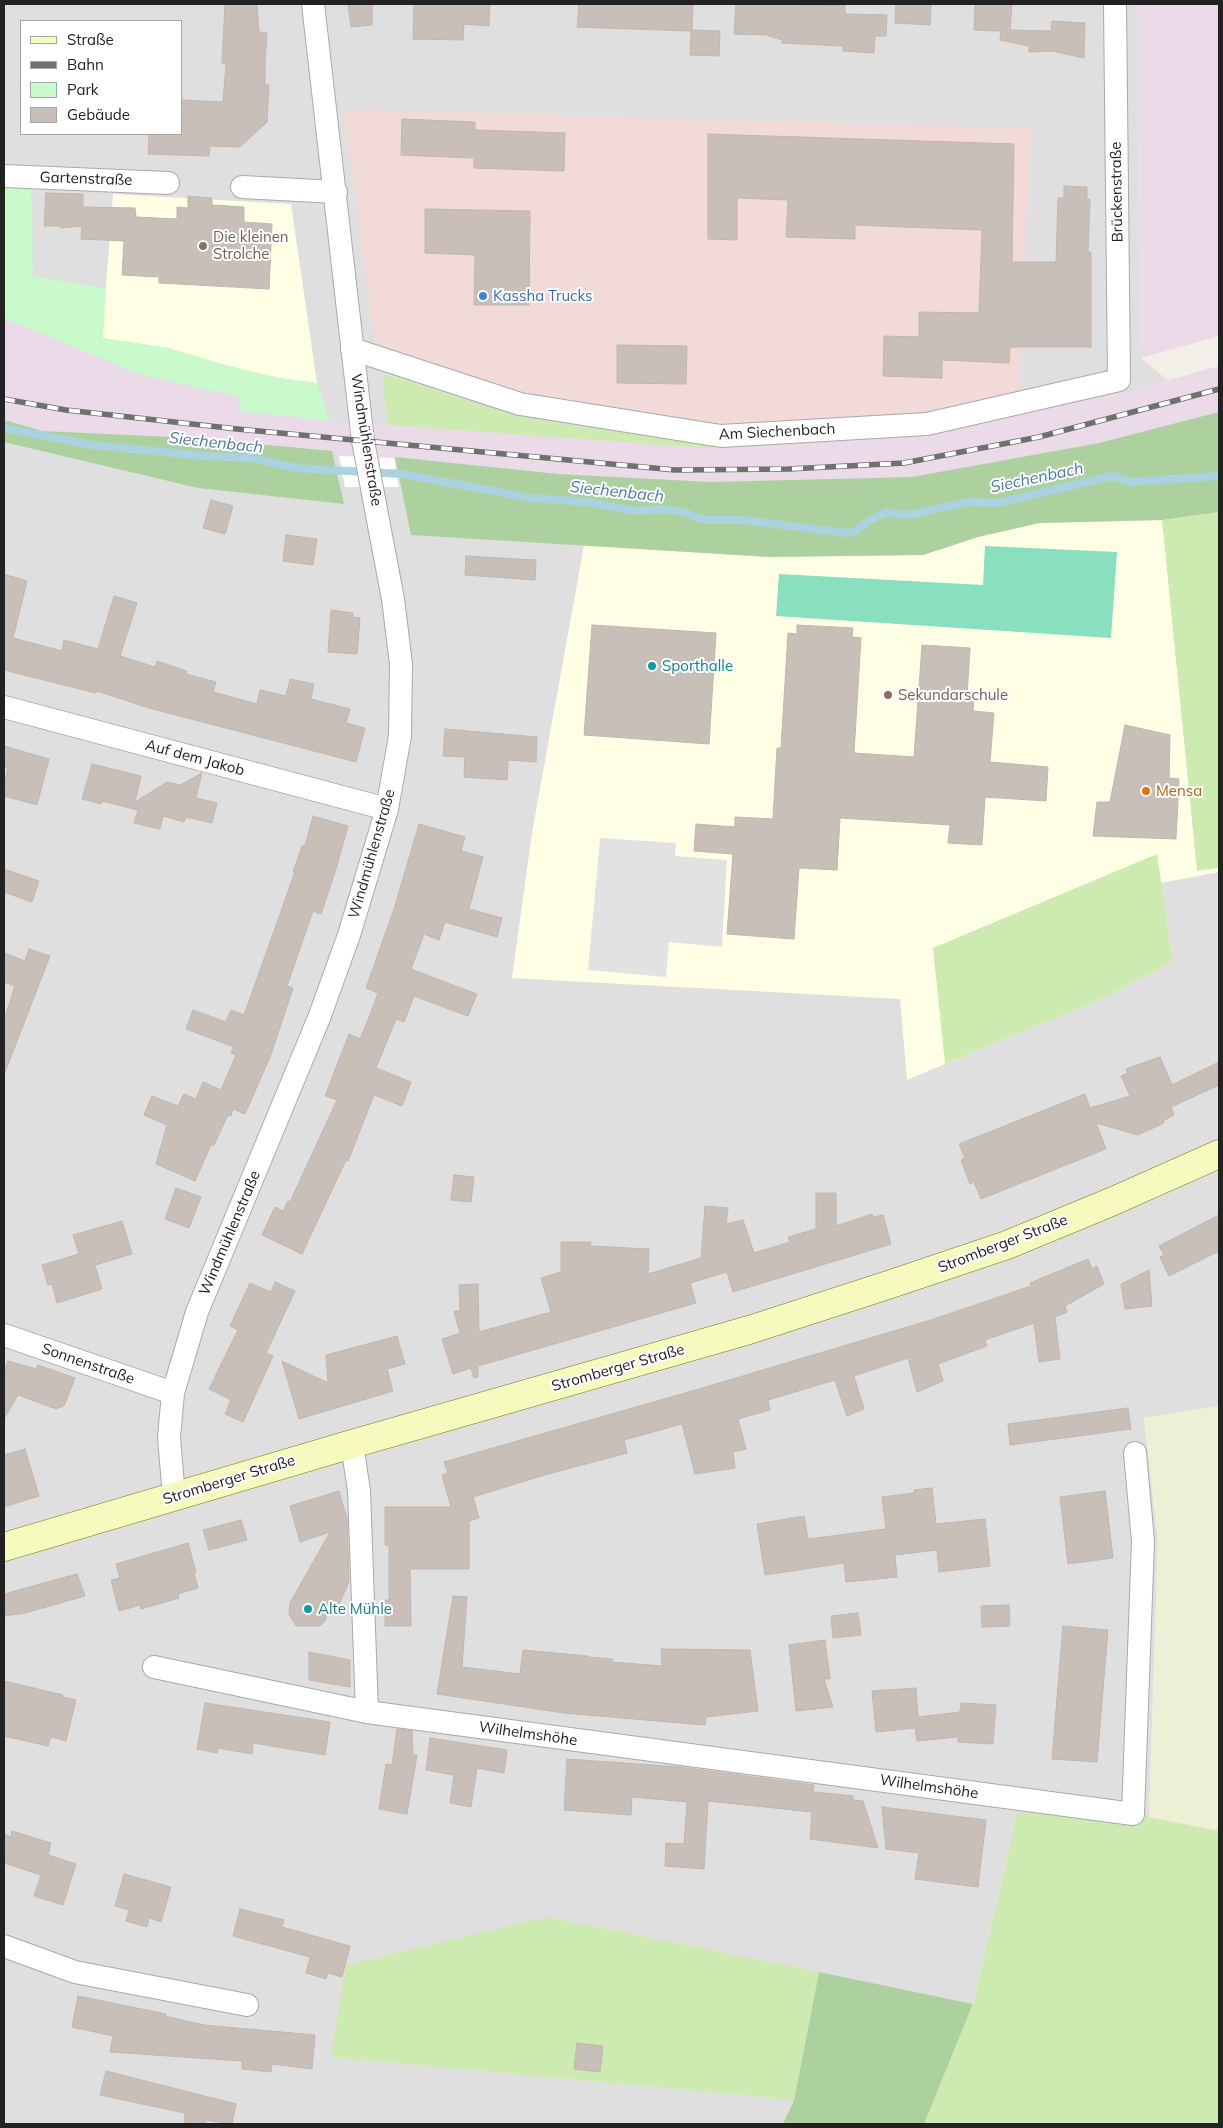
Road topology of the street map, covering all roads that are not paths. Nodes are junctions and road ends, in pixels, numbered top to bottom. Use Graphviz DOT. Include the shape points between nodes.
graph roads {
  1 [pos="313,4"];
  2 [pos="1115,4"];
  3 [pos="4,176"];
  4 [pos="168,183"];
  5 [pos="242,187"];
  6 [pos="336,192"];
  7 [pos="352,349"];
  8 [pos="1119,380"];
  9 [pos="4,707"];
  10 [pos="387,809"];
  11 [pos="1219,1154"];
  12 [pos="4,1335"];
  13 [pos="173,1393"];
  14 [pos="352,1444"];
  15 [pos="1135,1453"];
  16 [pos="174,1497"];
  17 [pos="4,1547"];
  18 [pos="154,1667"];
  19 [pos="368,1712"];
  20 [pos="4,1946"];
  21 [pos="247,2005"];
  1 -- 6 [label="street, Windmühlenstraße"];
  2 -- 8 [label="street, Brückenstraße"];
  3 -- 4 [label="street, Gartenstraße"];
  5 -- 6 [label="street"];
  6 -- 7 [label="street, Windmühlenstraße"];
  7 -- 8 [label="street, Am Siechenbach" via="520,404 721,436 927,424"];
  7 -- 10 [label="street, Windmühlenstraße" via="366,457 394,599 400,664 400,736"];
  9 -- 10 [label="street, Auf dem Jakob"];
  10 -- 13 [label="street, Windmühlenstraße" via="320,1018 197,1312"];
  11 -- 14 [label="main road, Stromberger Straße" via="1007,1245 941,1268 749,1330"];
  12 -- 13 [label="street, Sonnenstraße"];
  13 -- 16 [label="street, Windmühlenstraße" via="169,1437"];
  14 -- 16 [label="main road, Stromberger Straße"];
  14 -- 19 [label="street" via="359,1491"];
  15 -- 19 [label="street, Wilhelmshöhe" via="1143,1541 1133,1814"];
  16 -- 17 [label="main road, Stromberger Straße"];
  18 -- 19 [label="street, Wilhelmshöhe"];
  20 -- 21 [label="street" via="75,1972"];
}
